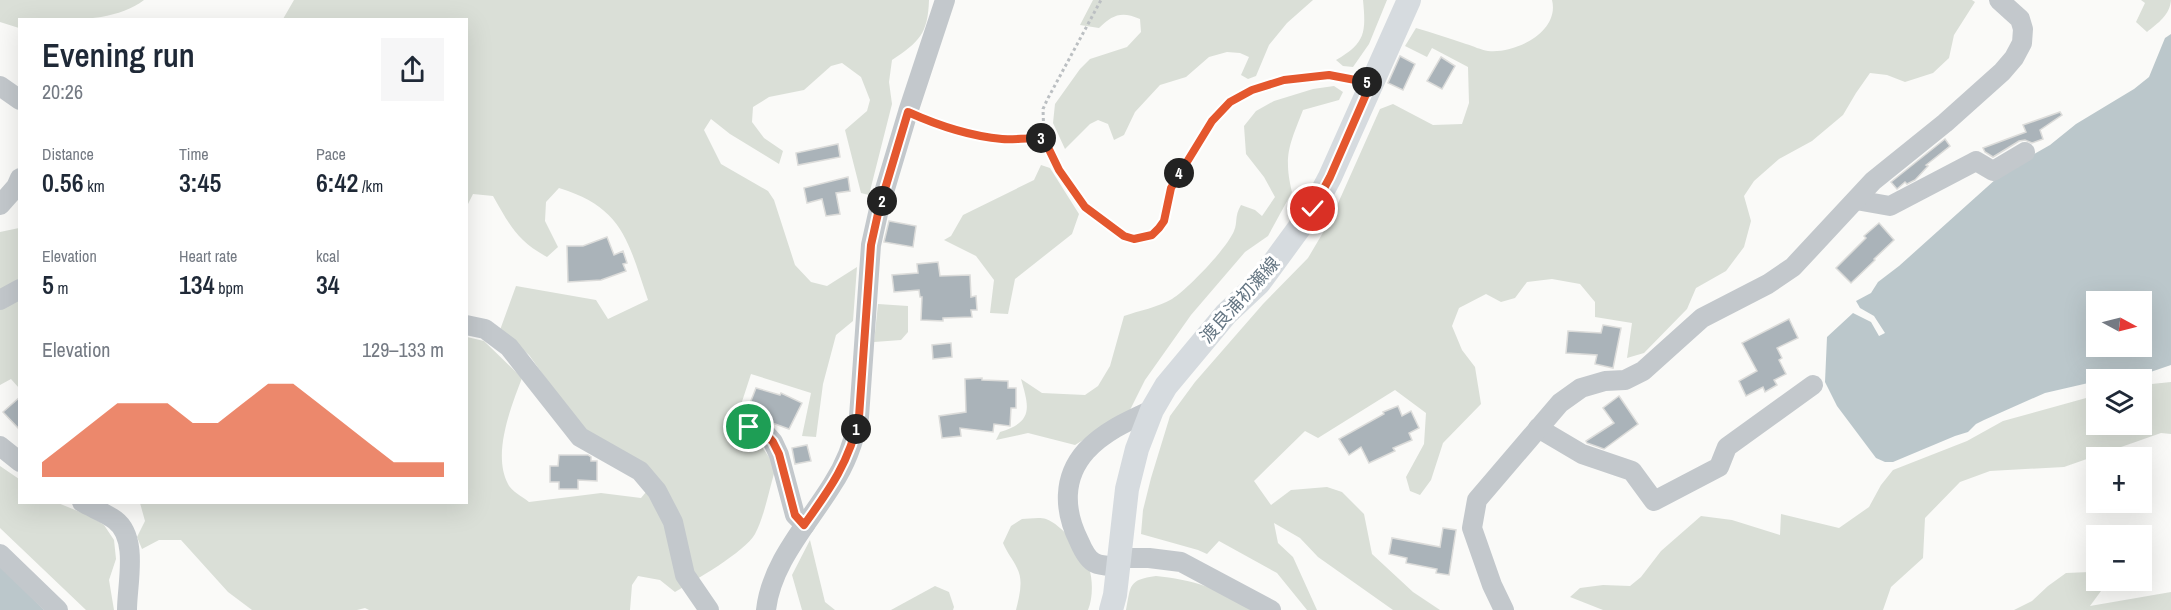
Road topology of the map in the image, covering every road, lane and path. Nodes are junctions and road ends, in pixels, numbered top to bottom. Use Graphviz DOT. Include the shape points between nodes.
graph roads {
  1 [pos="945,0"];
  2 [pos="1101,0"];
  3 [pos="1409,0"];
  4 [pos="1999,0"];
  5 [pos="1371,83"];
  6 [pos="0,86"];
  7 [pos="18,99"];
  8 [pos="908,112"];
  9 [pos="1044,139"];
  10 [pos="2025,152"];
  11 [pos="18,182"];
  12 [pos="1856,200"];
  13 [pos="0,205"];
  14 [pos="18,290"];
  15 [pos="0,300"];
  16 [pos="468,325"];
  17 [pos="1813,385"];
  18 [pos="1152,410"];
  19 [pos="749,427"];
  20 [pos="1539,428"];
  21 [pos="0,446"];
  22 [pos="18,460"];
  23 [pos="86,504"];
  24 [pos="804,525"];
  25 [pos="0,554"];
  26 [pos="1118,563"];
  27 [pos="58,610"];
  28 [pos="127,610"];
  29 [pos="709,610"];
  30 [pos="766,610"];
  31 [pos="1112,610"];
  32 [pos="1271,610"];
  33 [pos="1504,610"];
  1 -- 8 [label="street"];
  2 -- 9 [label="path" via="1043,109"];
  3 -- 5 [label="main road, 渡良浦初瀬線"];
  4 -- 12 [label="street" via="2020,19 2023,29 2022,43 2014,58"];
  5 -- 9 [label="path" via="1329,75 1284,80 1230,102 1212,121 1171,188 1164,221 1152,235 1134,239 1085,207 1059,170"];
  5 -- 18 [label="main road, 渡良浦初瀬線" via="1313,209 1259,283 1226,314 1172,378"];
  6 -- 7 [label="street"];
  8 -- 9 [label="path" via="944,128 974,135"];
  8 -- 24 [label="street" via="871,245 854,440 833,484"];
  10 -- 12 [label="street" via="1993,171 1976,161 1890,206"];
  11 -- 13 [label="street"];
  12 -- 20 [label="street" via="1793,267 1702,318 1643,371 1625,380 1581,388 1560,403"];
  14 -- 15 [label="street"];
  16 -- 29 [label="street" via="484,329 509,347 580,437 640,471 657,491 673,522 685,575"];
  17 -- 20 [label="street" via="1727,447 1719,467 1654,501 1632,471 1582,454"];
  18 -- 26 [label="main road, 渡良浦初瀬線" via="1127,489"];
  18 -- 26 [label="street" via="1111,429 1086,452 1074,470 1066,498 1071,523 1085,553 1095,563"];
  19 -- 24 [label="street" via="765,433 773,442 795,515"];
  20 -- 33 [label="street" via="1477,500 1473,517 1472,528"];
  21 -- 22 [label="street"];
  23 -- 28 [label="street" via="115,519 124,529 129,542"];
  24 -- 30 [label="street" via="774,580"];
  25 -- 27 [label="street"];
  26 -- 31 [label="main road, 渡良浦初瀬線"];
  26 -- 32 [label="street" via="1149,558 1181,562"];
}
